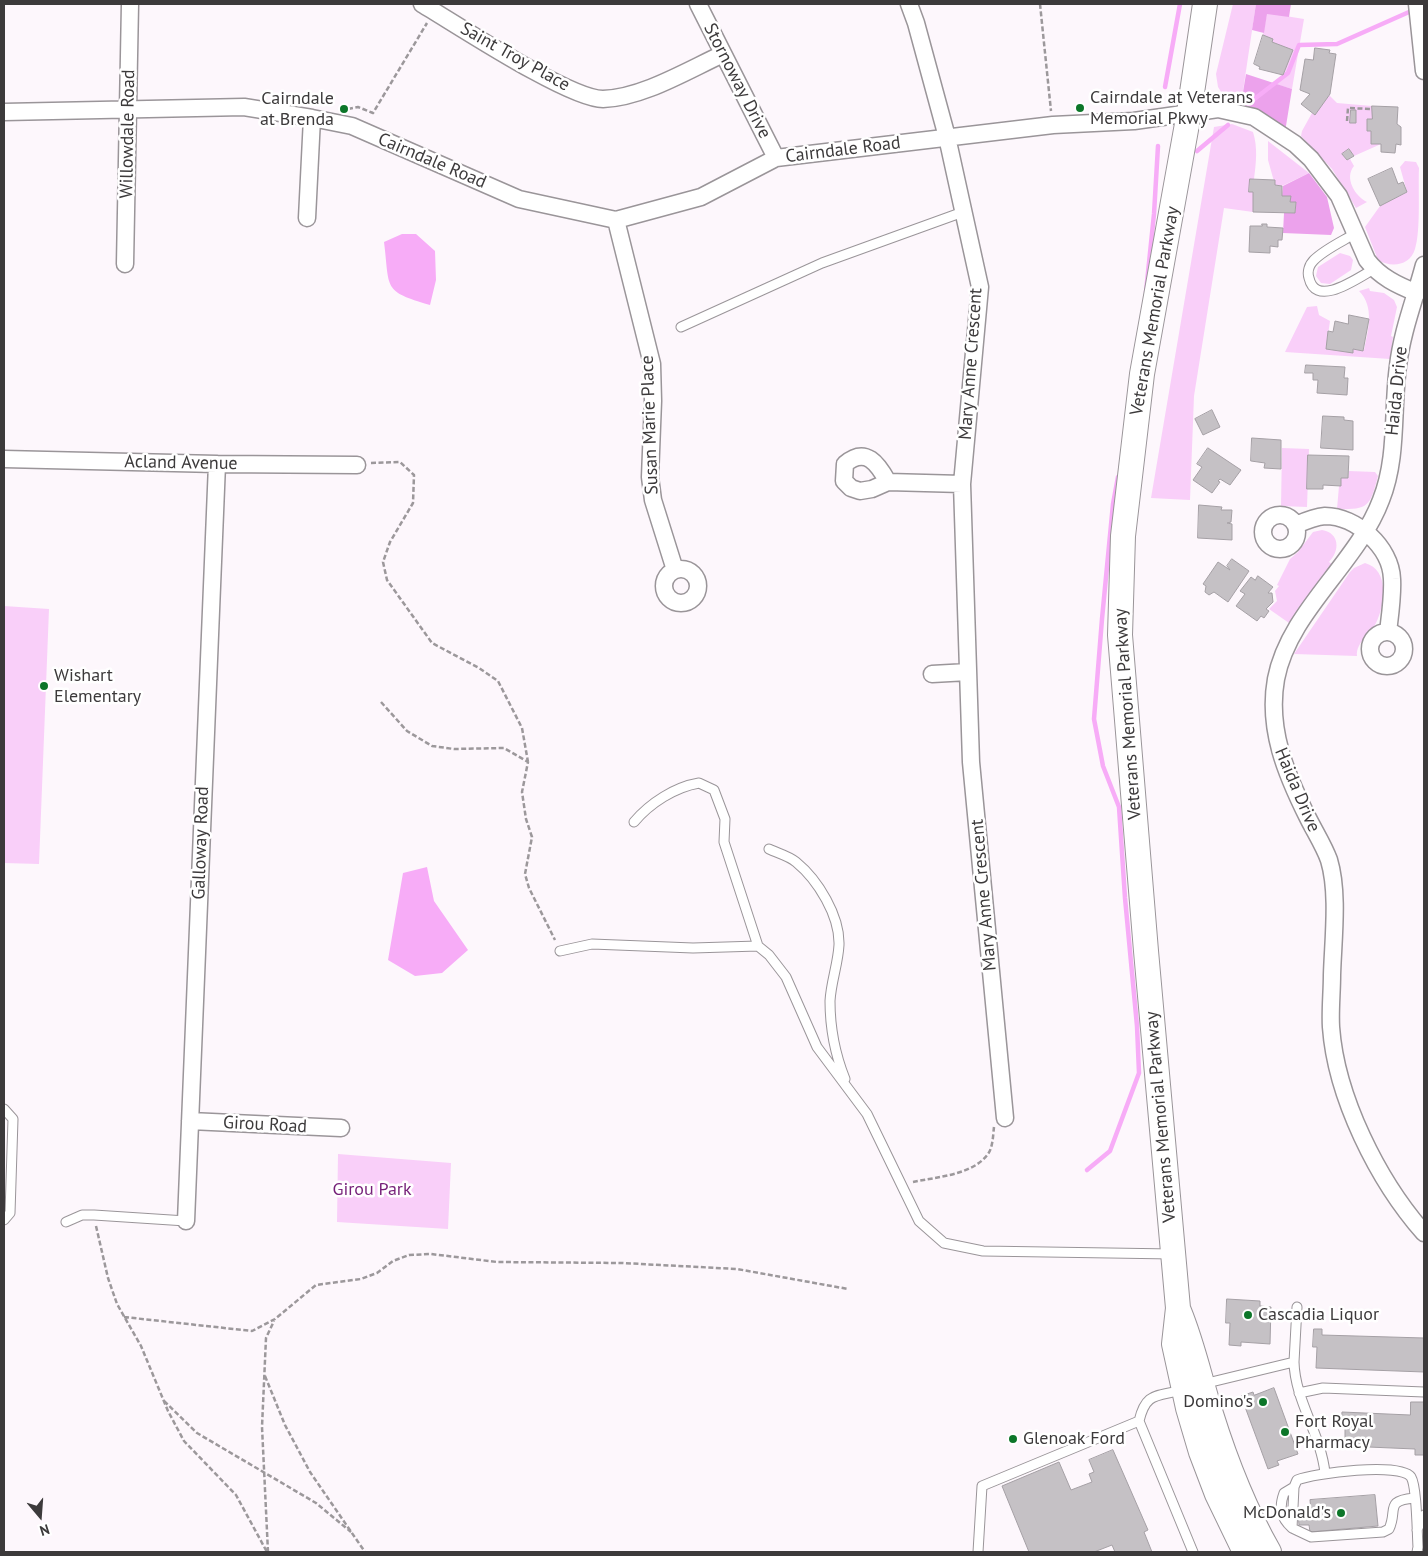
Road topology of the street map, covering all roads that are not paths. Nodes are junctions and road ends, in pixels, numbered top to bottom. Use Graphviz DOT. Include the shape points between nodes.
graph roads {
  1 [pos="130,4"];
  2 [pos="698,4"];
  3 [pos="908,4"];
  4 [pos="1206,4"];
  5 [pos="1417,4"];
  6 [pos="428,8"];
  7 [pos="723,54"];
  8 [pos="1424,71"];
  9 [pos="128,109"];
  10 [pos="4,112"];
  11 [pos="1189,113"];
  12 [pos="312,118"];
  13 [pos="947,137"];
  14 [pos="776,158"];
  15 [pos="963,212"];
  16 [pos="307,218"];
  17 [pos="616,220"];
  18 [pos="1356,233"];
  19 [pos="125,264"];
  20 [pos="1424,265"];
  21 [pos="1374,269"];
  22 [pos="1416,293"];
  23 [pos="681,328"];
  24 [pos="4,459"];
  25 [pos="217,464"];
  26 [pos="358,465"];
  27 [pos="888,482"];
  28 [pos="962,484"];
  29 [pos="1296,525"];
  30 [pos="1366,531"];
  31 [pos="676,570"];
  32 [pos="1388,632"];
  33 [pos="968,672"];
  34 [pos="932,674"];
  35 [pos="634,822"];
  36 [pos="769,849"];
  37 [pos="758,946"];
  38 [pos="560,951"];
  39 [pos="847,1084"];
  40 [pos="4,1109"];
  41 [pos="1005,1118"];
  42 [pos="190,1122"];
  43 [pos="341,1128"];
  44 [pos="4,1220"];
  45 [pos="186,1221"];
  46 [pos="66,1222"];
  47 [pos="1424,1233"];
  48 [pos="1173,1254"];
  49 [pos="1297,1307"];
  50 [pos="1294,1362"];
  51 [pos="1193,1387"];
  52 [pos="1424,1392"];
  53 [pos="1299,1394"];
  54 [pos="1139,1421"];
  55 [pos="1325,1473"];
  56 [pos="1414,1498"];
  57 [pos="1424,1515"];
  58 [pos="1417,1531"];
  59 [pos="978,1552"];
  60 [pos="1193,1552"];
  61 [pos="1245,1552"];
  62 [pos="1269,1552"];
  63 [pos="1417,1552"];
  1 -- 9 [label="street, Willowdale Road"];
  2 -- 7 [label="street, Stornoway Drive"];
  3 -- 13 [label="street, Mary Anne Crescent"];
  4 -- 11 [label="main road, Veterans Memorial Parkway"];
  5 -- 8 [label="street"];
  6 -- 7 [label="street, Saint Troy Place" via="563,87 601,99 635,93"];
  7 -- 14 [label="street, Stornoway Drive"];
  9 -- 10 [label="street, Cairndale Road"];
  9 -- 12 [label="street, Cairndale Road" via="244,107"];
  9 -- 19 [label="street, Willowdale Road"];
  11 -- 13 [label="street, Cairndale Road" via="1134,121 1053,125"];
  11 -- 18 [label="street, Cairndale Road" via="1218,109 1236,112 1276,129 1295,144 1328,180 1350,215"];
  11 -- 48 [label="main road, Veterans Memorial Parkway" via="1142,374 1123,536 1120,635"];
  12 -- 16 [label="street"];
  12 -- 17 [label="street, Cairndale Road" via="352,126 519,199"];
  13 -- 14 [label="street, Cairndale Road"];
  13 -- 15 [label="street, Mary Anne Crescent"];
  14 -- 17 [label="street, Cairndale Road" via="701,197"];
  15 -- 23 [label="lane" via="822,263"];
  15 -- 28 [label="street, Mary Anne Crescent" via="980,287"];
  17 -- 31 [label="street, Susan Marie Place" via="652,364 651,485 660,525"];
  18 -- 21 [label="street, Cairndale Road"];
  18 -- 21 [label="lane" via="1315,260 1308,273 1309,280 1319,291 1327,292"];
  20 -- 22 [label="street, Haida Drive"];
  21 -- 22 [label="street, Cairndale Road"];
  22 -- 30 [label="street, Haida Drive" via="1398,365 1388,478 1380,504"];
  24 -- 25 [label="street, Acland Avenue"];
  25 -- 26 [label="street, Acland Avenue"];
  25 -- 42 [label="street, Galloway Road"];
  27 -- 28 [label="street"];
  28 -- 33 [label="street, Mary Anne Crescent"];
  29 -- 30 [label="street" via="1326,516"];
  30 -- 32 [label="street" via="1390,566"];
  30 -- 47 [label="street, Haida Drive" via="1294,632 1276,677 1274,727 1280,754 1328,860 1334,885 1331,1028 1343,1089 1372,1156 1403,1208"];
  33 -- 34 [label="street"];
  33 -- 41 [label="street, Mary Anne Crescent" via="971,762"];
  35 -- 37 [label="lane" via="644,810 677,791 699,783 714,790 725,819 724,842"];
  36 -- 39 [label="lane" via="795,861 805,870 823,894 836,925 839,947 831,984 831,1024"];
  37 -- 38 [label="lane" via="693,948 592,944"];
  37 -- 39 [label="lane" via="786,977 817,1047"];
  39 -- 48 [label="lane" via="867,1114 919,1221 944,1242 983,1251"];
  40 -- 44 [label="lane" via="13,1119 10,1212"];
  42 -- 43 [label="street, Girou Road"];
  42 -- 45 [label="street, Galloway Road"];
  45 -- 46 [label="lane" via="82,1215"];
  48 -- 51 [label="main road, Veterans Memorial Parkway" via="1178,1308 1192,1341"];
  49 -- 50 [label="lane"];
  50 -- 51 [label="lane"];
  50 -- 53 [label="lane"];
  51 -- 54 [label="lane" via="1148,1400 1143,1405"];
  51 -- 61 [label="main road, Veterans Memorial Parkway" via="1201,1452"];
  51 -- 62 [label="main road, Veterans Memorial Parkway"];
  52 -- 53 [label="lane" via="1323,1388"];
  53 -- 55 [label="lane"];
  54 -- 59 [label="lane" via="982,1486"];
  54 -- 60 [label="lane"];
  55 -- 56 [label="lane" via="1405,1472 1411,1477"];
  55 -- 56 [label="lane" via="1296,1484 1292,1528 1311,1537 1383,1532 1389,1529 1392,1507 1397,1502"];
  56 -- 58 [label="lane"];
  57 -- 58 [label="lane"];
  58 -- 63 [label="lane"];
}
